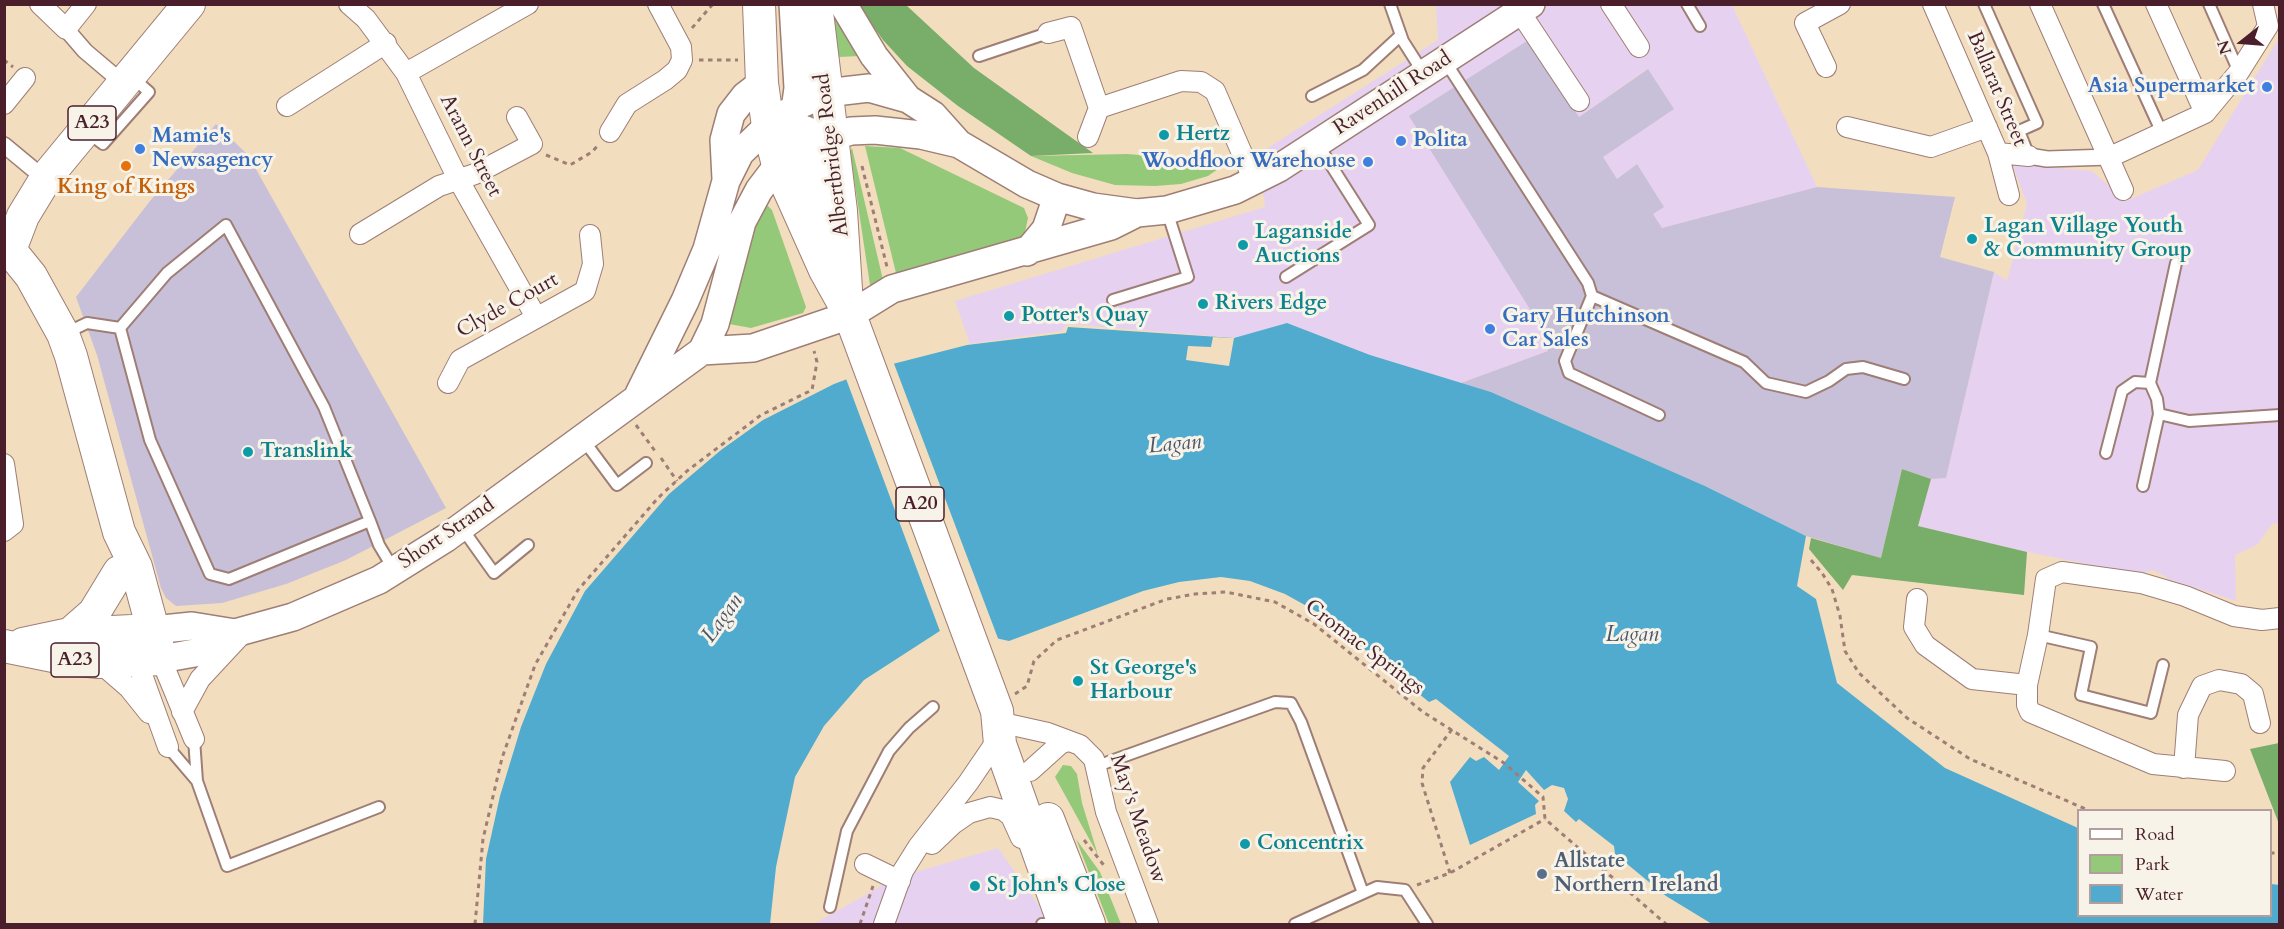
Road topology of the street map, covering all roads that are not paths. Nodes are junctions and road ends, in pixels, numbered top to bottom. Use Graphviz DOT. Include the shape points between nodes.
graph roads {
  1 [pos="40,4"];
  2 [pos="86,4"];
  3 [pos="189,4"];
  4 [pos="349,4"];
  5 [pos="528,4"];
  6 [pos="658,4"];
  7 [pos="759,4"];
  8 [pos="793,4"];
  9 [pos="816,4"];
  10 [pos="843,4"];
  11 [pos="1390,4"];
  12 [pos="1611,4"];
  13 [pos="1687,4"];
  14 [pos="1840,4"];
  15 [pos="1933,4"];
  16 [pos="1984,4"];
  17 [pos="2040,4"];
  18 [pos="2103,4"];
  19 [pos="2156,4"];
  20 [pos="2209,4"];
  21 [pos="2263,4"];
  22 [pos="1525,8"];
  23 [pos="1700,26"];
  24 [pos="66,29"];
  25 [pos="1048,33"];
  26 [pos="1401,35"];
  27 [pos="386,43"];
  28 [pos="1639,47"];
  29 [pos="979,56"];
  30 [pos="1434,67"];
  31 [pos="1826,67"];
  32 [pos="2239,72"];
  33 [pos="406,73"];
  34 [pos="25,78"];
  35 [pos="127,80"];
  36 [pos="762,83"];
  37 [pos="826,93"];
  38 [pos="1312,96"];
  39 [pos="908,99"];
  40 [pos="1579,101"];
  41 [pos="4,104"];
  42 [pos="287,106"];
  43 [pos="797,106"];
  44 [pos="1099,108"];
  45 [pos="2205,112"];
  46 [pos="517,117"];
  47 [pos="768,126"];
  48 [pos="1847,127"];
  49 [pos="1987,127"];
  50 [pos="610,132"];
  51 [pos="2162,133"];
  52 [pos="1088,137"];
  53 [pos="819,140"];
  54 [pos="1317,143"];
  55 [pos="959,144"];
  56 [pos="4,145"];
  57 [pos="1998,153"];
  58 [pos="2029,156"];
  59 [pos="2110,157"];
  60 [pos="778,165"];
  61 [pos="45,179"];
  62 [pos="458,179"];
  63 [pos="726,181"];
  64 [pos="1254,181"];
  65 [pos="2123,190"];
  66 [pos="2009,195"];
  67 [pos="1057,197"];
  68 [pos="1167,210"];
  69 [pos="1137,213"];
  70 [pos="360,234"];
  71 [pos="590,236"];
  72 [pos="7,251"];
  73 [pos="1015,256"];
  74 [pos="2176,263"];
  75 [pos="825,270"];
  76 [pos="1286,277"];
  77 [pos="1592,296"];
  78 [pos="1113,300"];
  79 [pos="849,310"];
  80 [pos="536,317"];
  81 [pos="120,328"];
  82 [pos="63,334"];
  83 [pos="702,351"];
  84 [pos="1904,379"];
  85 [pos="2151,383"];
  86 [pos="447,384"];
  87 [pos="630,401"];
  88 [pos="2158,414"];
  89 [pos="2280,415"];
  90 [pos="1659,416"];
  91 [pos="582,438"];
  92 [pos="2106,453"];
  93 [pos="646,463"];
  94 [pos="4,464"];
  95 [pos="2143,486"];
  96 [pos="370,521"];
  97 [pos="461,526"];
  98 [pos="4,531"];
  99 [pos="119,532"];
  100 [pos="528,545"];
  101 [pos="394,571"];
  102 [pos="119,572"];
  103 [pos="1917,599"];
  104 [pos="2280,618"];
  105 [pos="141,630"];
  106 [pos="241,631"];
  107 [pos="70,634"];
  108 [pos="2038,635"];
  109 [pos="10,646"];
  110 [pos="149,660"];
  111 [pos="99,662"];
  112 [pos="2163,665"];
  113 [pos="2027,685"];
  114 [pos="933,707"];
  115 [pos="182,712"];
  116 [pos="1006,719"];
  117 [pos="2260,723"];
  118 [pos="158,724"];
  119 [pos="194,740"];
  120 [pos="1068,741"];
  121 [pos="168,747"];
  122 [pos="1096,766"];
  123 [pos="2184,768"];
  124 [pos="1030,771"];
  125 [pos="2225,771"];
  126 [pos="197,781"];
  127 [pos="379,807"];
  128 [pos="854,859"];
  129 [pos="1042,865"];
  130 [pos="902,876"];
  131 [pos="1363,893"];
  132 [pos="830,907"];
  133 [pos="1052,921"];
  134 [pos="884,924"];
  135 [pos="1089,924"];
  136 [pos="1148,924"];
  137 [pos="1295,924"];
  138 [pos="1427,924"];
  1 -- 24 [label="street"];
  2 -- 24 [label="street"];
  3 -- 35 [label="main road, A23"];
  4 -- 27 [label="street, Arann Street"];
  5 -- 33 [label="street"];
  6 -- 50 [label="street" via="680,51 677,70 627,104"];
  7 -- 36 [label="main road, Albertbridge Road / A20"];
  8 -- 43 [label="main road"];
  9 -- 37 [label="main road, Albertbridge Road / A20"];
  10 -- 39 [label="main road" via="874,56"];
  11 -- 26 [label="lane"];
  12 -- 28 [label="street"];
  13 -- 23 [label="lane"];
  14 -- 31 [label="street" via="1805,23"];
  15 -- 49 [label="street, Ballarat Street"];
  16 -- 58 [label="lane" via="2037,123 2019,131"];
  17 -- 59 [label="street"];
  18 -- 51 [label="lane"];
  19 -- 45 [label="street"];
  20 -- 32 [label="lane"];
  21 -- 32 [label="street" via="2268,26"];
  22 -- 30 [label="main road, Ravenhill Road"];
  22 -- 40 [label="street"];
  24 -- 35 [label="street" via="85,51"];
  25 -- 29 [label="lane"];
  25 -- 44 [label="street" via="1071,27"];
  26 -- 30 [label="lane"];
  26 -- 38 [label="lane" via="1363,70"];
  27 -- 33 [label="street, Arann Street"];
  27 -- 42 [label="street"];
  30 -- 54 [label="main road, Ravenhill Road"];
  30 -- 77 [label="lane" via="1588,283"];
  32 -- 45 [label="street"];
  33 -- 62 [label="street, Arann Street"];
  34 -- 41 [label="street"];
  35 -- 61 [label="main road, A23"];
  36 -- 47 [label="main road, Albertbridge Road / A20"];
  36 -- 63 [label="main road" via="731,114 724,140"];
  37 -- 39 [label="main road, Ravenhill Road" via="869,87"];
  37 -- 43 [label="main road, Short Strand"];
  37 -- 53 [label="main road, Albertbridge Road / A20"];
  39 -- 55 [label="main road, Ravenhill Road" via="933,115"];
  43 -- 47 [label="main road, Short Strand"];
  43 -- 60 [label="main road" via="791,139"];
  44 -- 52 [label="street"];
  44 -- 64 [label="street" via="1181,81 1201,82 1215,92"];
  45 -- 51 [label="street"];
  46 -- 62 [label="street" via="532,144"];
  47 -- 60 [label="main road, Albertbridge Road / A20"];
  47 -- 63 [label="main road, Short Strand" via="740,153"];
  48 -- 49 [label="street" via="1931,147"];
  49 -- 57 [label="street, Ballarat Street"];
  51 -- 59 [label="street"];
  53 -- 55 [label="main road, Ravenhill Road" via="875,130"];
  53 -- 60 [label="main road, Ravenhill Road"];
  53 -- 75 [label="main road"];
  53 -- 79 [label="main road, Albertbridge Road / A20" via="842,221"];
  54 -- 64 [label="main road, Ravenhill Road"];
  54 -- 76 [label="lane" via="1369,225"];
  55 -- 67 [label="main road, Ravenhill Road"];
  56 -- 61 [label="street"];
  57 -- 58 [label="street"];
  57 -- 66 [label="street, Ballarat Street"];
  58 -- 59 [label="street"];
  59 -- 65 [label="street"];
  60 -- 75 [label="main road, Albertbridge Road / A20"];
  60 -- 83 [label="main road, Short Strand" via="742,222 715,324"];
  61 -- 72 [label="main road, A23"];
  62 -- 70 [label="street" via="439,186"];
  62 -- 80 [label="street, Arann Street"];
  63 -- 87 [label="main road, Short Strand" via="707,249 685,301"];
  64 -- 68 [label="main road, Ravenhill Road" via="1217,197"];
  67 -- 69 [label="main road, Ravenhill Road"];
  67 -- 73 [label="main road" via="1046,228"];
  68 -- 69 [label="main road, Ravenhill Road"];
  68 -- 78 [label="lane" via="1188,277"];
  69 -- 73 [label="main road" via="1111,226"];
  71 -- 80 [label="street, Clyde Court" via="593,264 585,291"];
  72 -- 82 [label="main road, A23" via="31,276"];
  73 -- 79 [label="main road" via="892,289"];
  74 -- 85 [label="lane"];
  75 -- 79 [label="main road, Albertbridge Road / A20"];
  77 -- 84 [label="lane" via="1744,362 1766,383 1806,392 1846,369 1863,367"];
  77 -- 90 [label="lane" via="1565,361 1569,373"];
  79 -- 83 [label="main road" via="753,348"];
  79 -- 116 [label="main road, Albertbridge Road / A20" via="978,662"];
  80 -- 86 [label="street, Clyde Court" via="460,360"];
  81 -- 82 [label="lane" via="87,323"];
  81 -- 96 [label="lane" via="150,440 210,574 229,579"];
  81 -- 96 [label="lane" via="167,273 226,225 324,407"];
  82 -- 99 [label="main road, A23"];
  83 -- 87 [label="main road, Short Strand"];
  85 -- 88 [label="lane"];
  85 -- 92 [label="lane" via="2135,382 2122,391"];
  87 -- 91 [label="main road, Short Strand"];
  88 -- 89 [label="lane" via="2188,421"];
  88 -- 95 [label="lane"];
  91 -- 93 [label="lane" via="617,485"];
  91 -- 97 [label="main road, Short Strand"];
  94 -- 98 [label="street" via="13,524"];
  96 -- 101 [label="lane"];
  97 -- 100 [label="lane" via="494,573"];
  97 -- 101 [label="main road, Short Strand"];
  99 -- 102 [label="main road, A23"];
  99 -- 105 [label="main road, A23" via="136,567"];
  101 -- 106 [label="main road, Short Strand" via="293,617"];
  102 -- 105 [label="main road, A23"];
  102 -- 107 [label="main road, A23" via="98,608"];
  103 -- 113 [label="street" via="1914,627 1925,645 1972,679"];
  104 -- 108 [label="street" via="2234,616 2141,583 2062,572 2046,579"];
  105 -- 106 [label="main road, Short Strand" via="192,626"];
  105 -- 107 [label="main road, Short Strand / A23"];
  105 -- 110 [label="main road, A23"];
  106 -- 110 [label="main road, Short Strand" via="200,652"];
  106 -- 115 [label="street" via="200,679"];
  107 -- 109 [label="main road, Short Strand / A23"];
  108 -- 112 [label="lane" via="2091,647 2081,695 2151,713"];
  108 -- 113 [label="street"];
  109 -- 111 [label="main road, Short Strand / A23"];
  110 -- 111 [label="main road, Short Strand / A23"];
  110 -- 115 [label="street"];
  110 -- 118 [label="street"];
  111 -- 118 [label="street" via="129,688"];
  113 -- 123 [label="street" via="2030,712 2153,764"];
  114 -- 128 [label="lane" via="889,751 847,831"];
  115 -- 119 [label="street"];
  116 -- 120 [label="street, May's Meadow"];
  116 -- 124 [label="main road, A20"];
  116 -- 129 [label="main road, A20"];
  116 -- 130 [label="street" via="968,783 918,847"];
  117 -- 123 [label="street" via="2253,694 2241,684 2219,680 2202,686 2188,715"];
  118 -- 121 [label="street"];
  119 -- 126 [label="lane"];
  120 -- 122 [label="street, May's Meadow" via="1080,745"];
  120 -- 124 [label="street"];
  121 -- 126 [label="lane"];
  122 -- 131 [label="lane" via="1275,702 1291,703"];
  122 -- 136 [label="street, May's Meadow" via="1106,812"];
  123 -- 125 [label="street"];
  124 -- 135 [label="main road, A20"];
  126 -- 127 [label="lane" via="227,866"];
  128 -- 130 [label="street"];
  128 -- 132 [label="lane"];
  129 -- 130 [label="street" via="1027,851 1011,816 990,807 969,813 953,824"];
  129 -- 133 [label="main road, A20"];
  130 -- 134 [label="street"];
  131 -- 137 [label="lane"];
  131 -- 138 [label="lane" via="1377,887 1405,890"];
}
